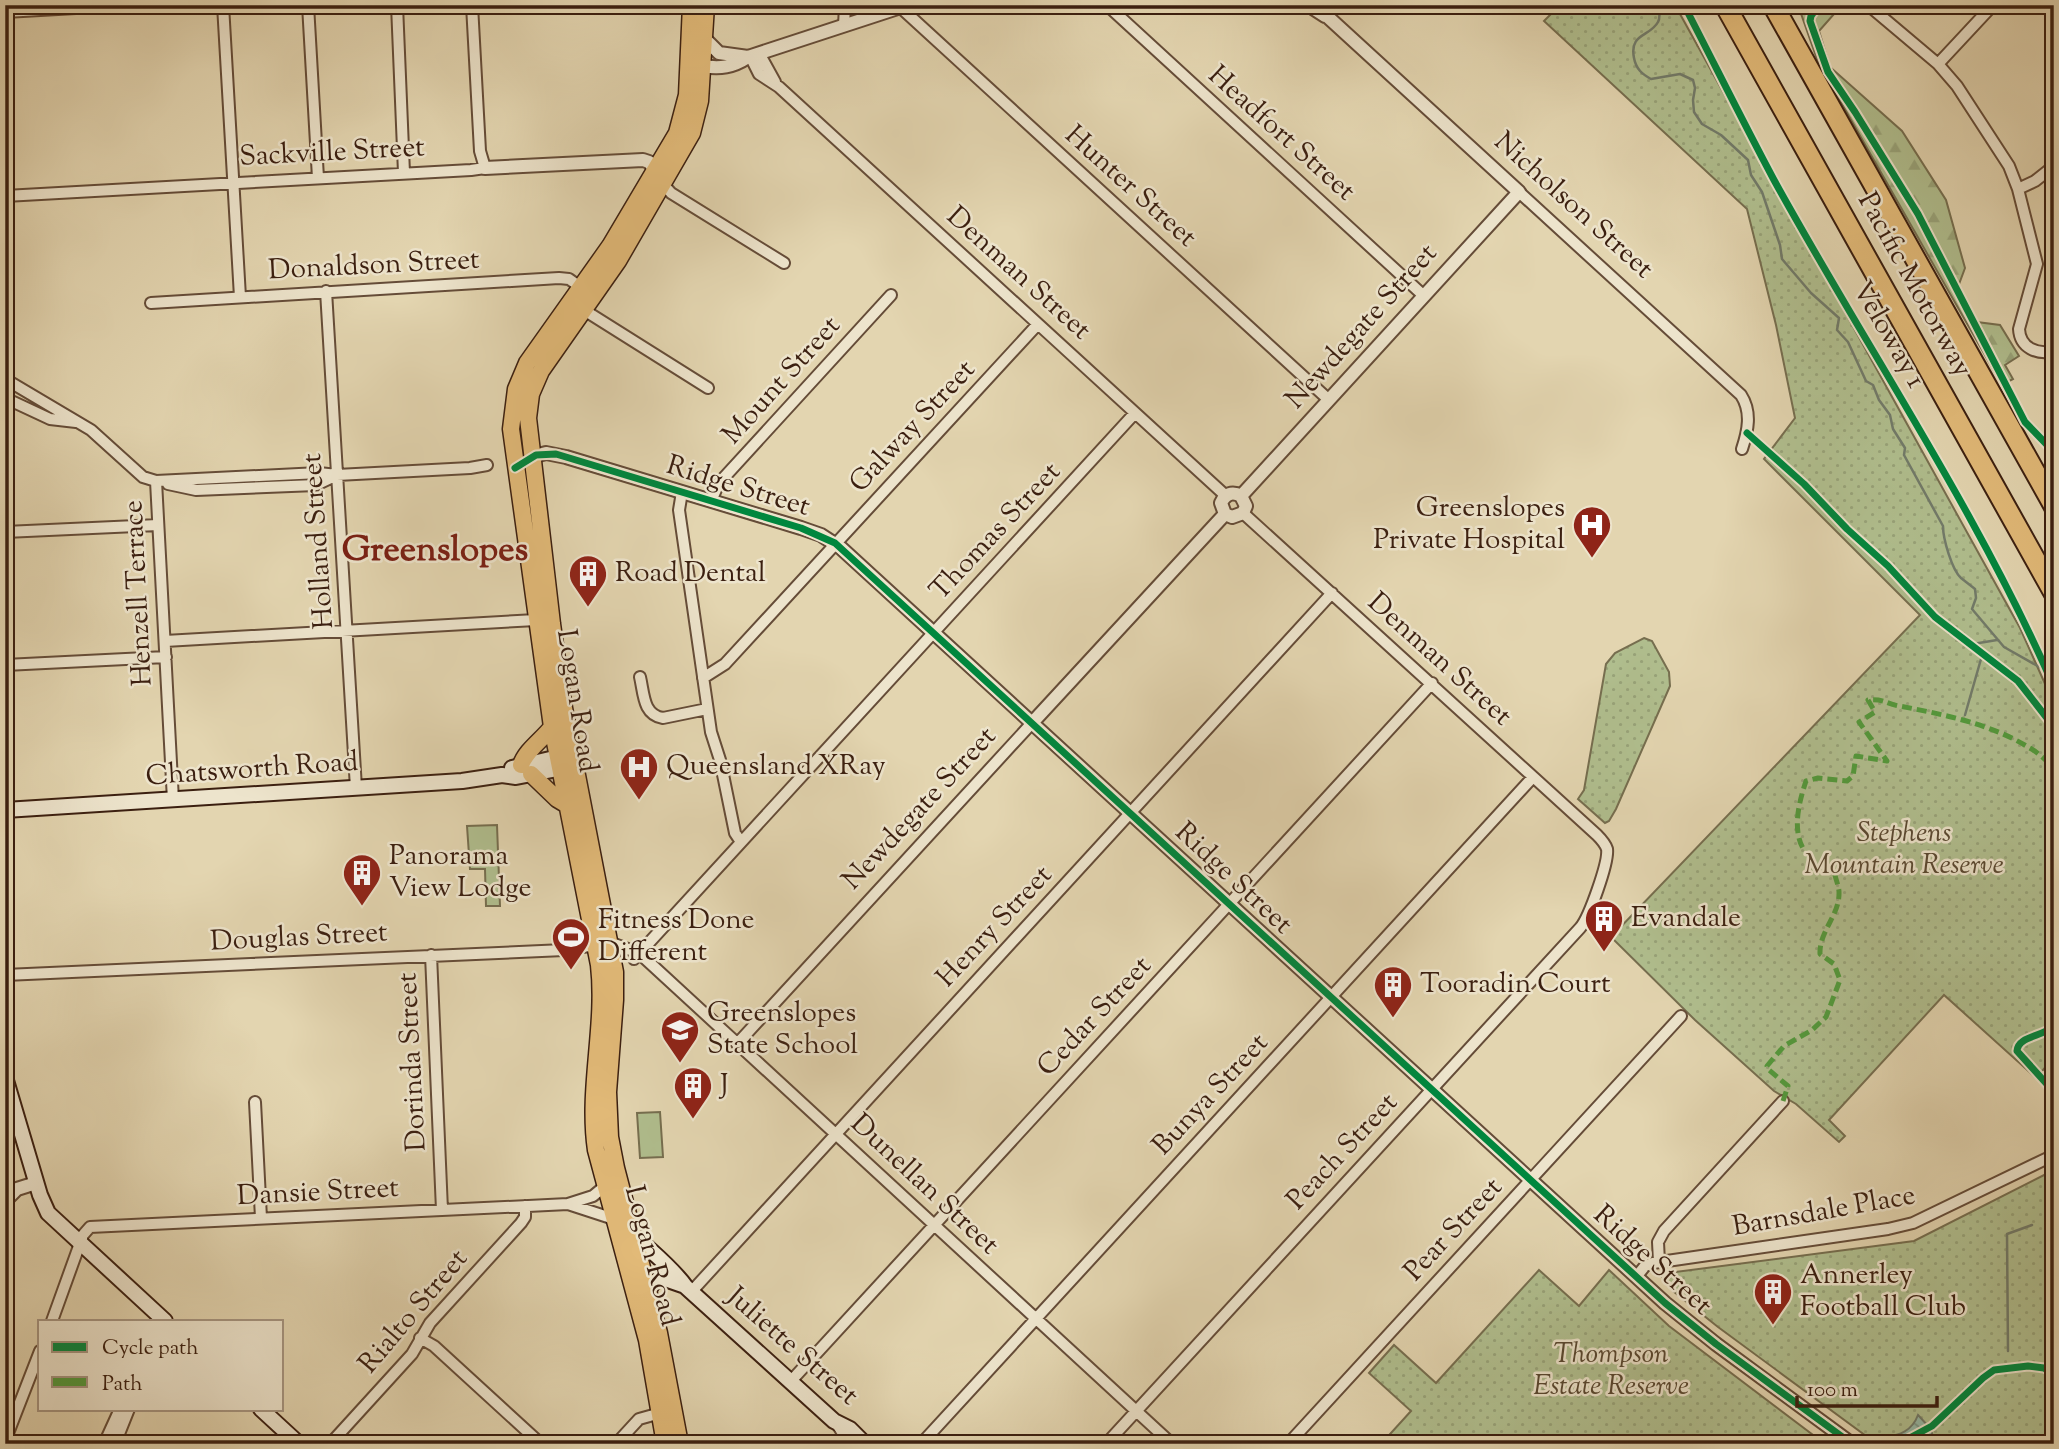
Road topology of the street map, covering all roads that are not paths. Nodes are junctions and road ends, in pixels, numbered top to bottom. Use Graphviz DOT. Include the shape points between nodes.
graph roads {
  1 [pos="129,5"];
  2 [pos="223,5"];
  3 [pos="308,5"];
  4 [pos="397,5"];
  5 [pos="472,5"];
  6 [pos="845,5"];
  7 [pos="1107,5"];
  8 [pos="1308,5"];
  9 [pos="1320,5"];
  10 [pos="1725,5"];
  11 [pos="1773,5"];
  12 [pos="1868,5"];
  13 [pos="1993,5"];
  14 [pos="694,6"];
  15 [pos="903,6"];
  16 [pos="5,12"];
  17 [pos="1329,18"];
  18 [pos="844,26"];
  19 [pos="704,38"];
  20 [pos="752,56"];
  21 [pos="1937,64"];
  22 [pos="696,65"];
  23 [pos="2054,166"];
  24 [pos="485,168"];
  25 [pos="404,173"];
  26 [pos="659,177"];
  27 [pos="317,178"];
  28 [pos="234,183"];
  29 [pos="2018,189"];
  30 [pos="1519,192"];
  31 [pos="5,196"];
  32 [pos="784,263"];
  33 [pos="326,291"];
  34 [pos="891,295"];
  35 [pos="1424,296"];
  36 [pos="240,297"];
  37 [pos="583,299"];
  38 [pos="151,303"];
  39 [pos="1038,324"];
  40 [pos="2054,351"];
  41 [pos="5,379"];
  42 [pos="708,388"];
  43 [pos="5,398"];
  44 [pos="1329,400"];
  45 [pos="1135,414"];
  46 [pos="62,416"];
  47 [pos="1742,449"];
  48 [pos="531,457"];
  49 [pos="487,465"];
  50 [pos="515,468"];
  51 [pos="337,475"];
  52 [pos="157,481"];
  53 [pos="682,492"];
  54 [pos="1226,496"];
  55 [pos="1241,496"];
  56 [pos="711,501"];
  57 [pos="2054,506"];
  58 [pos="1243,513"];
  59 [pos="1225,514"];
  60 [pos="158,525"];
  61 [pos="5,532"];
  62 [pos="835,543"];
  63 [pos="1332,593"];
  64 [pos="2054,593"];
  65 [pos="536,620"];
  66 [pos="347,630"];
  67 [pos="934,633"];
  68 [pos="165,641"];
  69 [pos="166,657"];
  70 [pos="5,665"];
  71 [pos="640,677"];
  72 [pos="703,678"];
  73 [pos="1432,683"];
  74 [pos="707,709"];
  75 [pos="1032,723"];
  76 [pos="552,727"];
  77 [pos="566,761"];
  78 [pos="526,770"];
  79 [pos="1533,777"];
  80 [pos="356,788"];
  81 [pos="173,800"];
  82 [pos="567,805"];
  83 [pos="5,810"];
  84 [pos="1130,813"];
  85 [pos="741,842"];
  86 [pos="1603,842"];
  87 [pos="1229,905"];
  88 [pos="602,944"];
  89 [pos="431,955"];
  90 [pos="640,958"];
  91 [pos="615,972"];
  92 [pos="5,975"];
  93 [pos="1331,998"];
  94 [pos="1681,1016"];
  95 [pos="737,1044"];
  96 [pos="2054,1065"];
  97 [pos="5,1077"];
  98 [pos="2054,1083"];
  99 [pos="1431,1089"];
  100 [pos="1783,1101"];
  101 [pos="255,1102"];
  102 [pos="835,1134"];
  103 [pos="2054,1155"];
  104 [pos="1530,1180"];
  105 [pos="36,1183"];
  106 [pos="605,1186"];
  107 [pos="5,1201"];
  108 [pos="568,1204"];
  109 [pos="525,1206"];
  110 [pos="442,1210"];
  111 [pos="261,1218"];
  112 [pos="614,1219"];
  113 [pos="934,1225"];
  114 [pos="632,1233"];
  115 [pos="80,1244"];
  116 [pos="1659,1262"];
  117 [pos="1636,1277"];
  118 [pos="689,1289"];
  119 [pos="648,1291"];
  120 [pos="1036,1319"];
  121 [pos="52,1320"];
  122 [pos="162,1320"];
  123 [pos="420,1338"];
  124 [pos="38,1356"];
  125 [pos="791,1381"];
  126 [pos="120,1410"];
  127 [pos="129,1410"];
  128 [pos="262,1410"];
  129 [pos="1136,1411"];
  130 [pos="667,1412"];
  131 [pos="834,1421"];
  132 [pos="5,1441"];
  133 [pos="104,1444"];
  134 [pos="115,1444"];
  135 [pos="299,1444"];
  136 [pos="330,1444"];
  137 [pos="541,1444"];
  138 [pos="616,1444"];
  139 [pos="665,1444"];
  140 [pos="680,1444"];
  141 [pos="846,1444"];
  142 [pos="866,1444"];
  143 [pos="921,1444"];
  144 [pos="1107,1444"];
  145 [pos="1172,1444"];
  146 [pos="1288,1444"];
  147 [pos="1852,1444"];
  1 -- 16 [label="street"];
  2 -- 28 [label="street"];
  3 -- 27 [label="street"];
  4 -- 25 [label="street"];
  5 -- 24 [label="street" via="480,154"];
  6 -- 18 [label="street"];
  7 -- 35 [label="street, Headfort Street"];
  8 -- 17 [label="street, Nicholson Street"];
  9 -- 17 [label="street, Nicholson Street"];
  10 -- 64 [label="highway, Pacific Motorway"];
  11 -- 57 [label="highway, Pacific Motorway"];
  12 -- 21 [label="street"];
  13 -- 21 [label="street"];
  14 -- 19 [label="main road, Logan Road"];
  14 -- 22 [label="main road, Logan Road"];
  15 -- 18 [label="street"];
  15 -- 44 [label="street, Hunter Street"];
  17 -- 30 [label="street, Nicholson Street"];
  18 -- 20 [label="street"];
  19 -- 20 [label="street" via="719,53"];
  19 -- 22 [label="main road, Logan Road"];
  20 -- 22 [label="street" via="733,66"];
  20 -- 39 [label="street, Denman Street" via="757,72 779,87"];
  21 -- 29 [label="street" via="1957,86 2009,166"];
  22 -- 26 [label="main road, Logan Road" via="681,122"];
  23 -- 29 [label="street"];
  24 -- 25 [label="street, Sackville Street"];
  24 -- 26 [label="street, Sackville Street" via="643,160"];
  25 -- 27 [label="street, Sackville Street"];
  26 -- 32 [label="street" via="671,193"];
  26 -- 37 [label="main road, Logan Road" via="610,246"];
  27 -- 28 [label="street, Sackville Street"];
  28 -- 31 [label="street, Sackville Street"];
  28 -- 36 [label="street"];
  29 -- 40 [label="street" via="2037,264 2020,337 2031,350"];
  30 -- 35 [label="street, Newdegate Street"];
  30 -- 47 [label="street, Nicholson Street" via="1738,391 1748,417"];
  33 -- 36 [label="street, Donaldson Street"];
  33 -- 37 [label="street, Donaldson Street" via="559,278 569,279"];
  33 -- 51 [label="street, Holland Street"];
  34 -- 56 [label="street, Mount Street" via="719,483"];
  35 -- 44 [label="street, Newdegate Street"];
  36 -- 38 [label="street, Donaldson Street"];
  37 -- 42 [label="street, Donaldson Street"];
  37 -- 48 [label="main road, Logan Road" via="534,386 528,418"];
  37 -- 50 [label="main road, Logan Road" via="531,357 516,388 511,429"];
  39 -- 45 [label="street, Denman Street"];
  39 -- 62 [label="street, Galway Street"];
  41 -- 46 [label="street, Henzell Terrace"];
  43 -- 46 [label="street, Henzell Terrace" via="43,416"];
  44 -- 55 [label="street, Newdegate Street"];
  45 -- 54 [label="street, Denman Street"];
  45 -- 67 [label="street, Thomas Street"];
  46 -- 52 [label="street, Henzell Terrace" via="100,437 146,479"];
  48 -- 50 [label="main road"];
  48 -- 53 [label="street, Ridge Street" via="556,454"];
  48 -- 77 [label="main road, Logan Road"];
  49 -- 51 [label="street"];
  50 -- 65 [label="main road, Logan Road"];
  51 -- 52 [label="street" via="316,485 196,490"];
  51 -- 66 [label="street, Holland Street"];
  52 -- 60 [label="street, Henzell Terrace"];
  53 -- 56 [label="street, Ridge Street"];
  53 -- 72 [label="street" via="679,510"];
  54 -- 55 [label="street"];
  54 -- 59 [label="street" via="1222,503"];
  55 -- 58 [label="street"];
  56 -- 62 [label="street, Ridge Street"];
  58 -- 59 [label="street"];
  58 -- 63 [label="street, Denman Street"];
  59 -- 75 [label="street, Newdegate Street"];
  60 -- 61 [label="street"];
  60 -- 68 [label="street, Henzell Terrace"];
  62 -- 67 [label="street, Ridge Street"];
  62 -- 72 [label="street, Galway Street" via="725,664"];
  63 -- 73 [label="street, Denman Street"];
  63 -- 84 [label="street, Henry Street"];
  65 -- 66 [label="street"];
  65 -- 76 [label="main road, Logan Road"];
  66 -- 68 [label="street"];
  66 -- 80 [label="street, Holland Street"];
  67 -- 75 [label="street, Ridge Street"];
  67 -- 85 [label="street, Thomas Street"];
  68 -- 69 [label="street, Henzell Terrace"];
  69 -- 70 [label="street"];
  69 -- 81 [label="street, Henzell Terrace"];
  71 -- 74 [label="street" via="647,706 657,717"];
  72 -- 74 [label="street"];
  73 -- 79 [label="street, Denman Street"];
  73 -- 87 [label="street, Cedar Street"];
  74 -- 85 [label="street" via="735,833"];
  75 -- 84 [label="street, Ridge Street"];
  75 -- 95 [label="street, Newdegate Street"];
  76 -- 77 [label="main road, Logan Road"];
  76 -- 78 [label="main road" via="525,754"];
  77 -- 78 [label="main road, Chatsworth Road"];
  77 -- 82 [label="main road, Logan Road"];
  77 -- 88 [label="main road, Logan Road"];
  78 -- 80 [label="main road, Chatsworth Road" via="475,780"];
  78 -- 82 [label="main road"];
  79 -- 86 [label="street, Denman Street"];
  79 -- 93 [label="street, Bunya Street"];
  80 -- 81 [label="main road, Chatsworth Road"];
  81 -- 83 [label="main road, Chatsworth Road"];
  82 -- 88 [label="main road, Logan Road"];
  84 -- 87 [label="street, Ridge Street"];
  84 -- 102 [label="street, Henry Street"];
  85 -- 90 [label="street, Thomas Street"];
  86 -- 99 [label="street, Peach Street" via="1607,852 1585,923"];
  87 -- 93 [label="street, Ridge Street"];
  87 -- 113 [label="street, Cedar Street"];
  88 -- 89 [label="street, Douglas Street" via="564,950"];
  88 -- 90 [label="street, Dunellan Street"];
  88 -- 91 [label="main road, Logan Road"];
  88 -- 106 [label="main road, Logan Road" via="594,1122"];
  89 -- 92 [label="street, Douglas Street"];
  89 -- 110 [label="street, Dorinda Street"];
  90 -- 91 [label="street" via="622,964"];
  90 -- 95 [label="street, Dunellan Street"];
  91 -- 114 [label="main road, Logan Road" via="609,1122"];
  93 -- 99 [label="street, Ridge Street"];
  93 -- 120 [label="street, Bunya Street"];
  94 -- 104 [label="street, Pear Street"];
  95 -- 102 [label="street, Dunellan Street"];
  96 -- 98 [label="street"];
  97 -- 105 [label="main road"];
  99 -- 104 [label="street, Ridge Street"];
  99 -- 129 [label="street, Peach Street"];
  100 -- 116 [label="street" via="1664,1231 1658,1242"];
  101 -- 111 [label="street"];
  102 -- 113 [label="street, Dunellan Street"];
  102 -- 118 [label="street, Henry Street"];
  103 -- 116 [label="street, Barnsdale Place" via="1903,1226"];
  104 -- 117 [label="street, Ridge Street"];
  104 -- 146 [label="street, Pear Street"];
  105 -- 107 [label="street" via="17,1189"];
  105 -- 115 [label="main road" via="48,1213"];
  106 -- 108 [label="street, Dansie Street" via="593,1196"];
  106 -- 112 [label="main road, Logan Road"];
  108 -- 109 [label="street, Dansie Street"];
  108 -- 112 [label="street, Dansie Street"];
  109 -- 110 [label="street, Dansie Street"];
  109 -- 123 [label="street, Rialto Street" via="521,1223"];
  110 -- 111 [label="street, Dansie Street"];
  111 -- 115 [label="street, Dansie Street" via="90,1227"];
  112 -- 130 [label="main road, Logan Road"];
  113 -- 120 [label="street, Dunellan Street"];
  113 -- 125 [label="street, Cedar Street"];
  114 -- 118 [label="main road, Juliette Street"];
  114 -- 119 [label="main road, Logan Road"];
  115 -- 121 [label="street"];
  115 -- 122 [label="main road"];
  116 -- 117 [label="street, Barnsdale Place" via="1648,1264"];
  117 -- 147 [label="street, Ridge Street" via="1699,1332"];
  118 -- 119 [label="main road, Juliette Street" via="662,1279"];
  118 -- 125 [label="main road, Juliette Street"];
  119 -- 130 [label="main road, Logan Road" via="663,1352"];
  120 -- 129 [label="street, Dunellan Street"];
  120 -- 143 [label="street, Bunya Street"];
  123 -- 136 [label="street, Rialto Street" via="412,1354"];
  123 -- 137 [label="street"];
  124 -- 132 [label="street"];
  125 -- 131 [label="main road, Juliette Street"];
  126 -- 133 [label="street"];
  127 -- 134 [label="street"];
  128 -- 135 [label="main road"];
  129 -- 144 [label="street, Peach Street"];
  129 -- 145 [label="street, Dunellan Street"];
  130 -- 138 [label="street" via="639,1419"];
  130 -- 139 [label="main road, Logan Road"];
  130 -- 140 [label="main road, Logan Road"];
  131 -- 141 [label="street"];
  131 -- 142 [label="main road, Juliette Street"];
}
